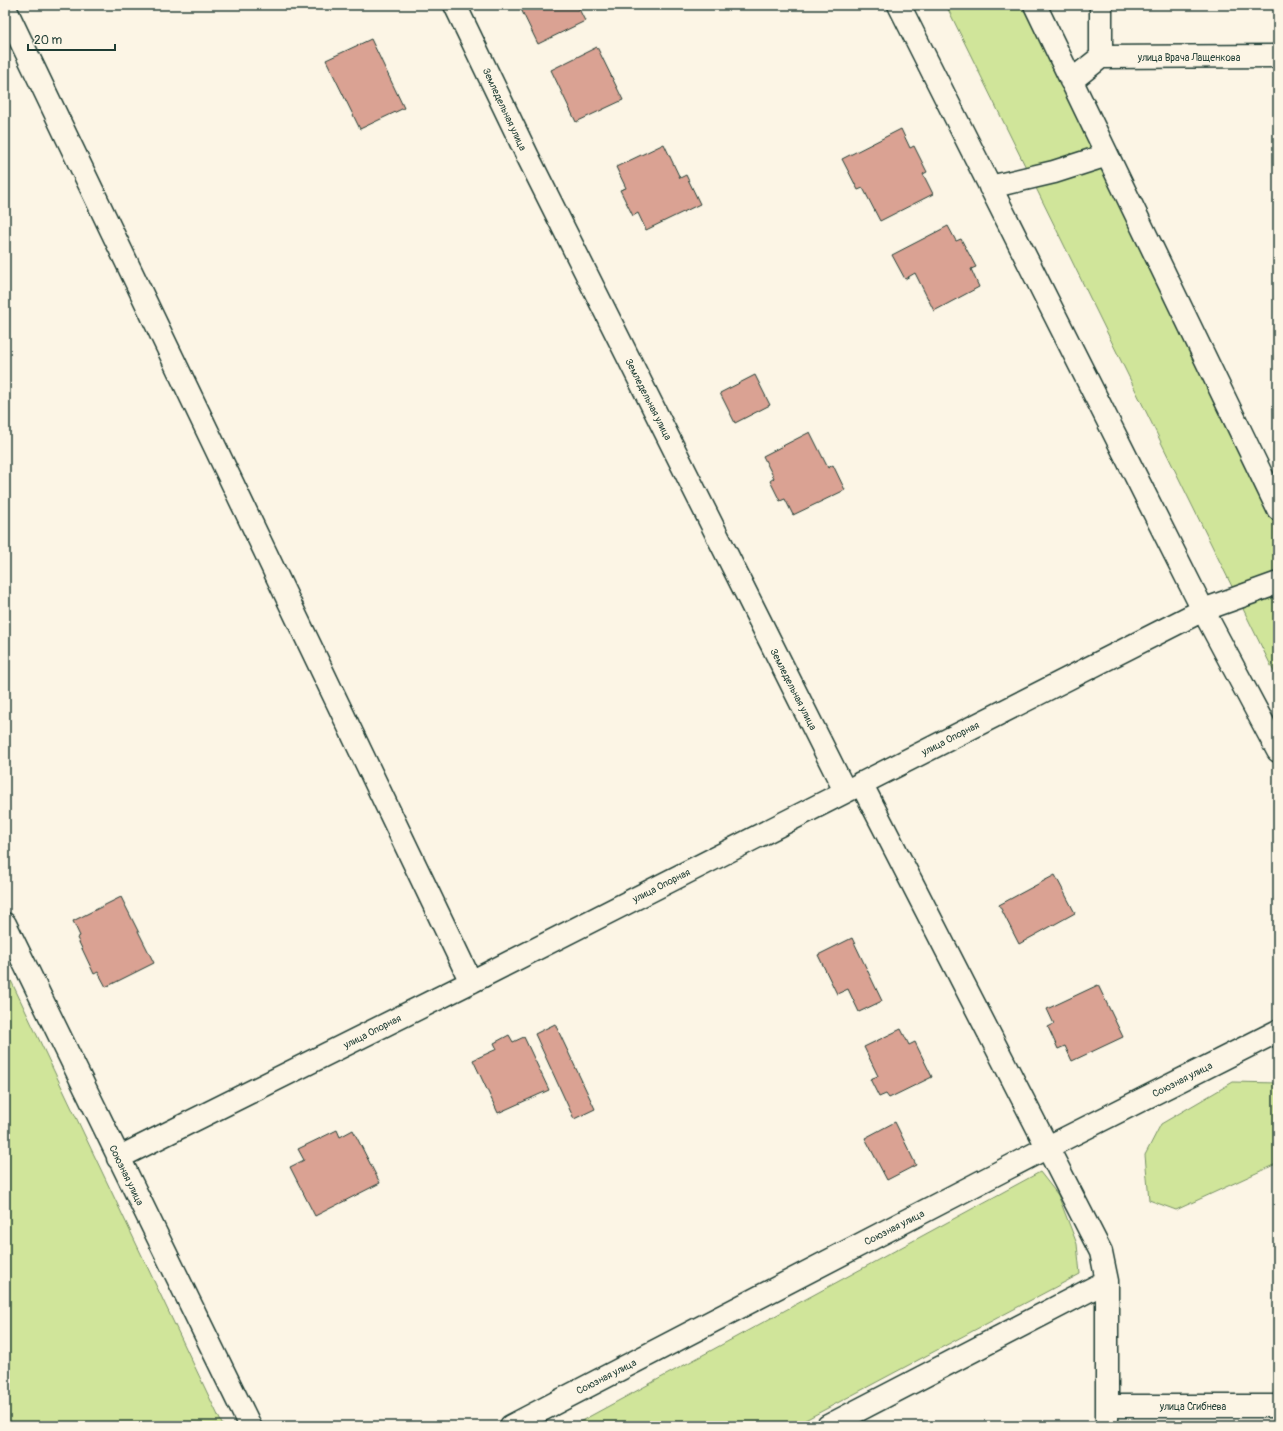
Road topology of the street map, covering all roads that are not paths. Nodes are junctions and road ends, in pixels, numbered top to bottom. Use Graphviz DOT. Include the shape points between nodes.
graph roads {
  1 [pos="455,5"];
  2 [pos="899,5"];
  3 [pos="1035,5"];
  4 [pos="1101,5"];
  5 [pos="5,8"];
  6 [pos="1278,56"];
  7 [pos="1101,57"];
  8 [pos="1071,81"];
  9 [pos="1107,155"];
  10 [pos="990,187"];
  11 [pos="1276,499"];
  12 [pos="1278,583"];
  13 [pos="1203,610"];
  14 [pos="1278,752"];
  15 [pos="853,787"];
  16 [pos="5,924"];
  17 [pos="471,982"];
  18 [pos="1278,1031"];
  19 [pos="1048,1147"];
  20 [pos="118,1158"];
  21 [pos="1107,1281"];
  22 [pos="1278,1406"];
  23 [pos="1107,1416"];
  24 [pos="250,1426"];
  25 [pos="511,1426"];
  26 [pos="828,1426"];
  1 -- 15 [label="street, Земледельная улица" via="531,164"];
  2 -- 10 [label="street"];
  3 -- 8 [label="street"];
  4 -- 7 [label="street"];
  5 -- 17 [label="street"];
  6 -- 7 [label="street, улица Врача Лащенкова"];
  7 -- 8 [label="street"];
  8 -- 9 [label="street"];
  9 -- 10 [label="street" via="1054,172"];
  9 -- 11 [label="street"];
  10 -- 13 [label="street"];
  12 -- 13 [label="street, улица Опорная"];
  13 -- 14 [label="street"];
  13 -- 15 [label="street, улица Опорная"];
  15 -- 17 [label="street, улица Опорная"];
  15 -- 19 [label="street, Земледельная улица"];
  16 -- 20 [label="street, Союзная улица"];
  17 -- 20 [label="street, улица Опорная"];
  18 -- 19 [label="street, Союзная улица"];
  19 -- 21 [label="street, Земледельная улица" via="1101,1252"];
  19 -- 25 [label="street, Союзная улица"];
  20 -- 24 [label="street, Союзная улица"];
  21 -- 23 [label="street, Земледельная улица"];
  21 -- 26 [label="street"];
  22 -- 23 [label="street, улица Сгибнева"];
}
